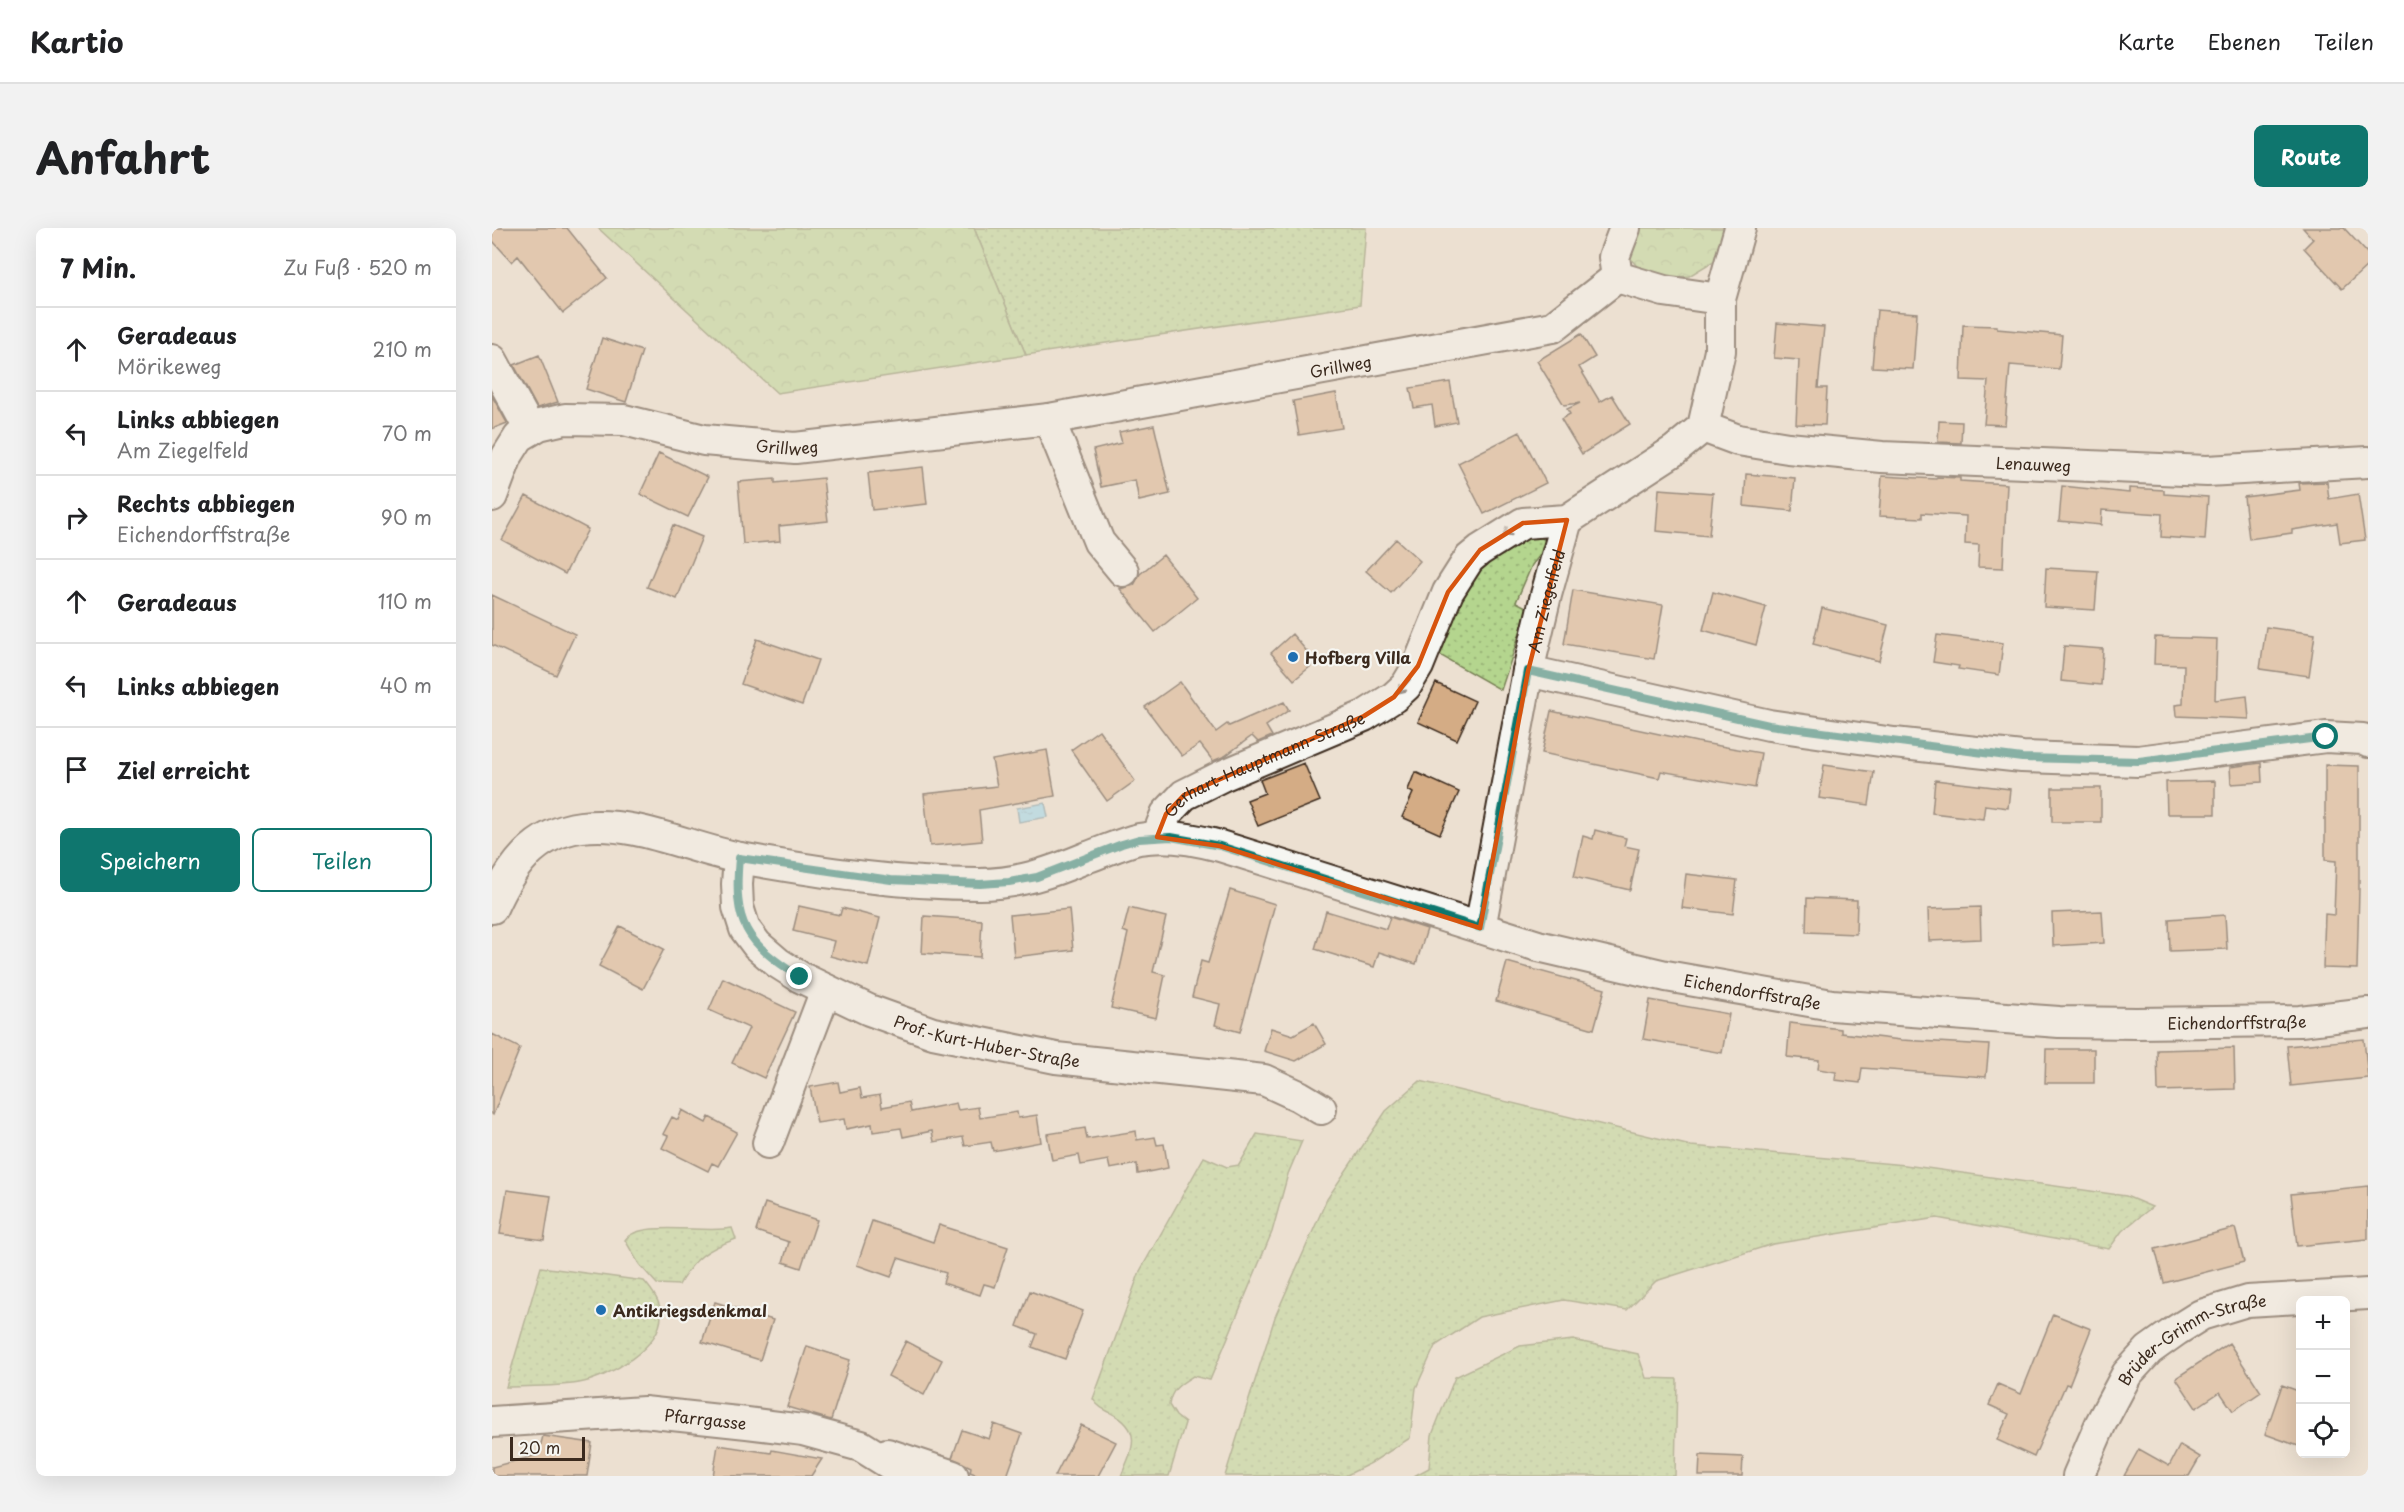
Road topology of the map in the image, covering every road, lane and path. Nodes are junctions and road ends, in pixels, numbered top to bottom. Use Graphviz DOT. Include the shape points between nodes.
graph roads {
  1 [pos="1625,228"];
  2 [pos="1740,228"];
  3 [pos="1617,277"];
  4 [pos="1720,299"];
  5 [pos="492,360"];
  6 [pos="1049,419"];
  7 [pos="1702,427"];
  8 [pos="530,430"];
  9 [pos="2368,462"];
  10 [pos="493,493"];
  11 [pos="1568,520"];
  12 [pos="1122,572"];
  13 [pos="1528,671"];
  14 [pos="2368,742"];
  15 [pos="1157,837"];
  16 [pos="739,858"];
  17 [pos="492,908"];
  18 [pos="1480,928"];
  19 [pos="826,990"];
  20 [pos="2368,1013"];
  21 [pos="1321,1109"];
  22 [pos="768,1143"];
  23 [pos="2368,1294"];
  24 [pos="492,1422"];
  25 [pos="861,1446"];
  26 [pos="909,1476"];
  27 [pos="953,1476"];
  28 [pos="2078,1476"];
  1 -- 3 [label="street" via="1614,257"];
  2 -- 4 [label="street"];
  3 -- 4 [label="street" via="1664,291"];
  3 -- 6 [label="street, Grillweg" via="1552,327"];
  4 -- 7 [label="street" via="1720,351"];
  5 -- 8 [label="street"];
  6 -- 8 [label="street, Grillweg" via="795,448 704,440 624,420 565,419"];
  6 -- 12 [label="street" via="1099,542"];
  7 -- 9 [label="street, Lenauweg" via="1738,440 1881,457 2207,471"];
  7 -- 11 [label="street, Gerhart-Hauptmann-Straße" via="1675,450"];
  8 -- 10 [label="street, Grillweg" via="507,456"];
  11 -- 13 [label="street, Am Ziegelfeld"];
  11 -- 15 [label="street, Gerhart-Hauptmann-Straße, one-way" via="1523,523 1469,559 1448,592 1418,666 1394,698 1364,716 1184,795 1166,814"];
  13 -- 14 [label="street" via="1769,725 2022,758 2139,761 2326,737"];
  13 -- 18 [label="street, Am Ziegelfeld"];
  15 -- 16 [label="street, Gerhart-Hauptmann-Straße" via="1122,844 1037,877 980,884 891,880"];
  15 -- 18 [label="street, Eichendorffstraße" via="1220,846"];
  16 -- 17 [label="street, Gerhart-Hauptmann-Straße" via="643,831 608,826 560,831 525,854 503,884"];
  16 -- 19 [label="street, Prof.-Kurt-Huber-Straße" via="738,907 745,928 778,963"];
  18 -- 20 [label="street, Eichendorffstraße" via="1666,976 1832,1005 2059,1022 2300,1021"];
  19 -- 21 [label="street, Prof.-Kurt-Huber-Straße" via="933,1033 1056,1058 1264,1080"];
  19 -- 22 [label="street"];
  23 -- 28 [label="street, Brüder-Grimm-Straße" via="2247,1301 2201,1315 2185,1325 2149,1350 2127,1374"];
  24 -- 25 [label="street, Pfarrgasse" via="644,1412 803,1430"];
  25 -- 26 [label="street, Pfarrgasse"];
  25 -- 27 [label="street"];
}
